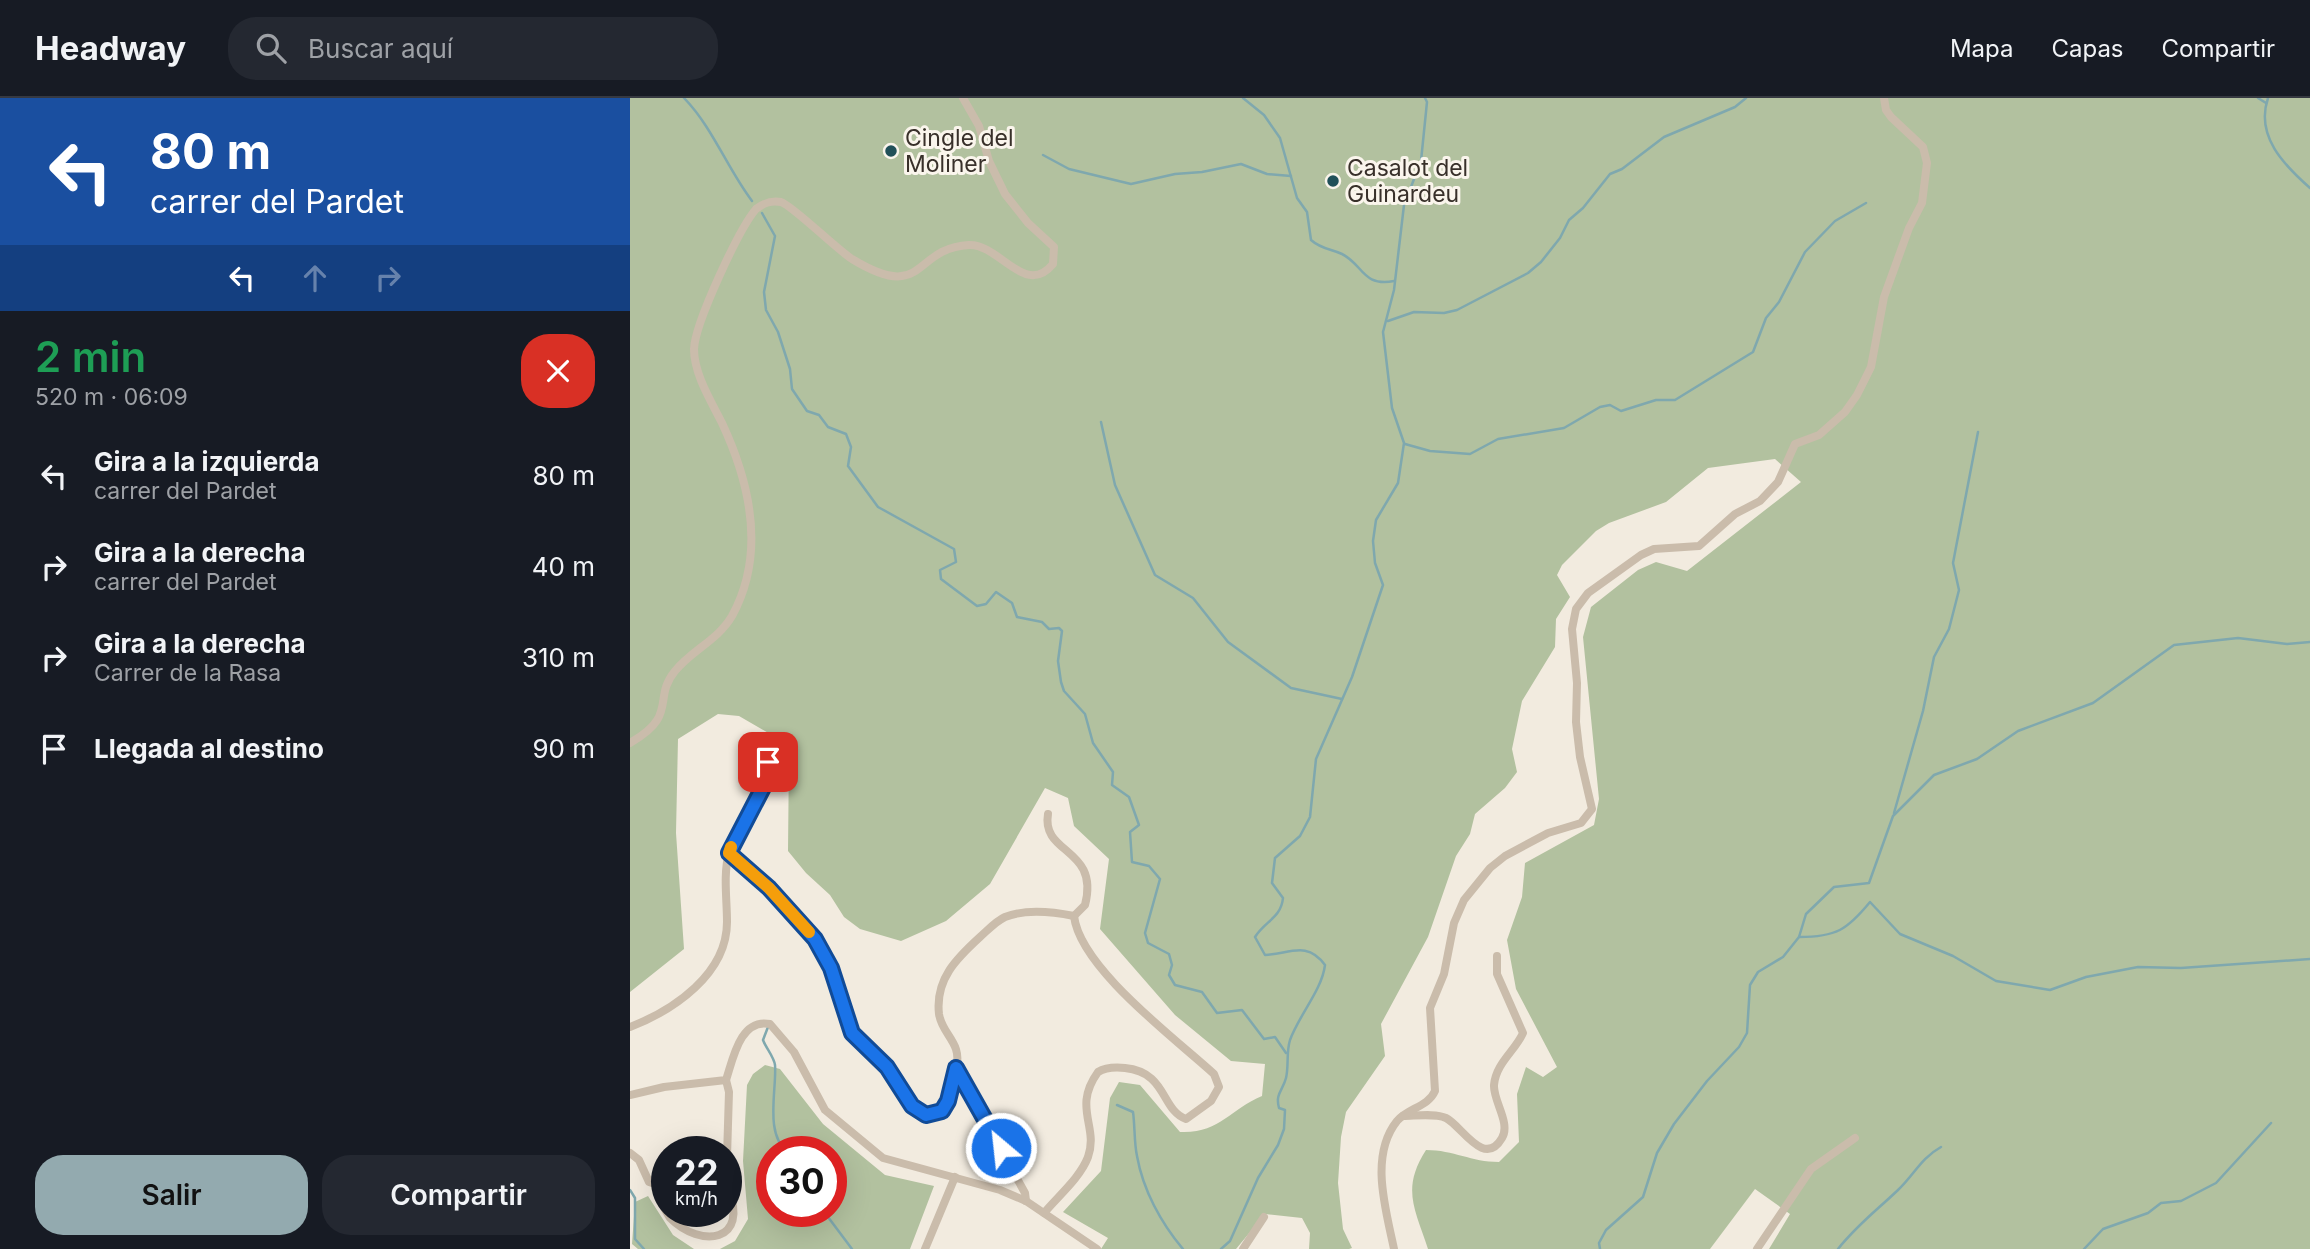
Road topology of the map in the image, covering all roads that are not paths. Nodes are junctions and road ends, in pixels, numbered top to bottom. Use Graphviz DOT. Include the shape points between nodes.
graph roads {
  1 [pos="963,98"];
  2 [pos="1884,98"];
  3 [pos="630,743"];
  4 [pos="750,750"];
  5 [pos="1048,814"];
  6 [pos="729,853"];
  7 [pos="1074,916"];
  8 [pos="1497,956"];
  9 [pos="630,1027"];
  10 [pos="956,1068"];
  11 [pos="726,1080"];
  12 [pos="630,1095"];
  13 [pos="1403,1116"];
  14 [pos="727,1136"];
  15 [pos="1855,1138"];
  16 [pos="630,1153"];
  17 [pos="955,1177"];
  18 [pos="651,1183"];
  19 [pos="1026,1201"];
  20 [pos="1044,1213"];
  21 [pos="1264,1217"];
  22 [pos="678,1227"];
  23 [pos="731,1227"];
  24 [pos="925,1249"];
  25 [pos="1097,1249"];
  26 [pos="1243,1249"];
  27 [pos="1394,1249"];
  28 [pos="1757,1249"];
  1 -- 3 [label="street" via="1005,194 1054,247 1053,264 1040,275 1026,276 989,249 971,245 952,248 907,275 880,275 836,249 787,205 769,201 755,209 713,293 694,348 700,375 733,447 748,504 752,545 744,589 724,628 673,674 653,728"];
  2 -- 13 [label="street" via="1891,117 1923,147 1927,163 1922,203 1884,297 1868,374 1845,412 1819,435 1790,449 1778,482 1760,501 1735,514 1699,546 1654,549 1641,555 1588,593 1576,609 1572,629 1576,722 1592,809 1581,823 1548,833 1505,856 1464,900 1430,1008 1435,1091 1428,1101"];
  4 -- 6 [label="street" via="768,762 772,771"];
  5 -- 7 [label="street" via="1058,844 1087,872 1085,905"];
  6 -- 9 [label="street" via="727,924 717,962 672,1006"];
  6 -- 10 [label="street" via="769,888 822,948 848,1027 887,1067 915,1109 930,1116 942,1111"];
  7 -- 10 [label="street" via="1052,912 1005,917 953,962 945,976 939,1013 958,1048"];
  7 -- 20 [label="street" via="1078,933 1121,992 1214,1074 1219,1087 1211,1101 1186,1119 1144,1072 1116,1068 1098,1072 1085,1103 1088,1156"];
  8 -- 13 [label="street" via="1497,974 1523,1033 1495,1080 1503,1137 1479,1147 1443,1117"];
  10 -- 19 [label="street"];
  11 -- 12 [label="street"];
  11 -- 14 [label="street"];
  11 -- 17 [label="street" via="742,1036 757,1025 771,1024 794,1052 830,1116 883,1158"];
  13 -- 27 [label="street" via="1388,1138 1382,1179"];
  15 -- 28 [label="street" via="1811,1169"];
  16 -- 18 [label="street"];
  17 -- 19 [label="street"];
  17 -- 24 [label="street"];
  19 -- 20 [label="street"];
  20 -- 25 [label="street"];
  21 -- 26 [label="street"];
  22 -- 23 [label="street" via="703,1243 722,1237"];
}
